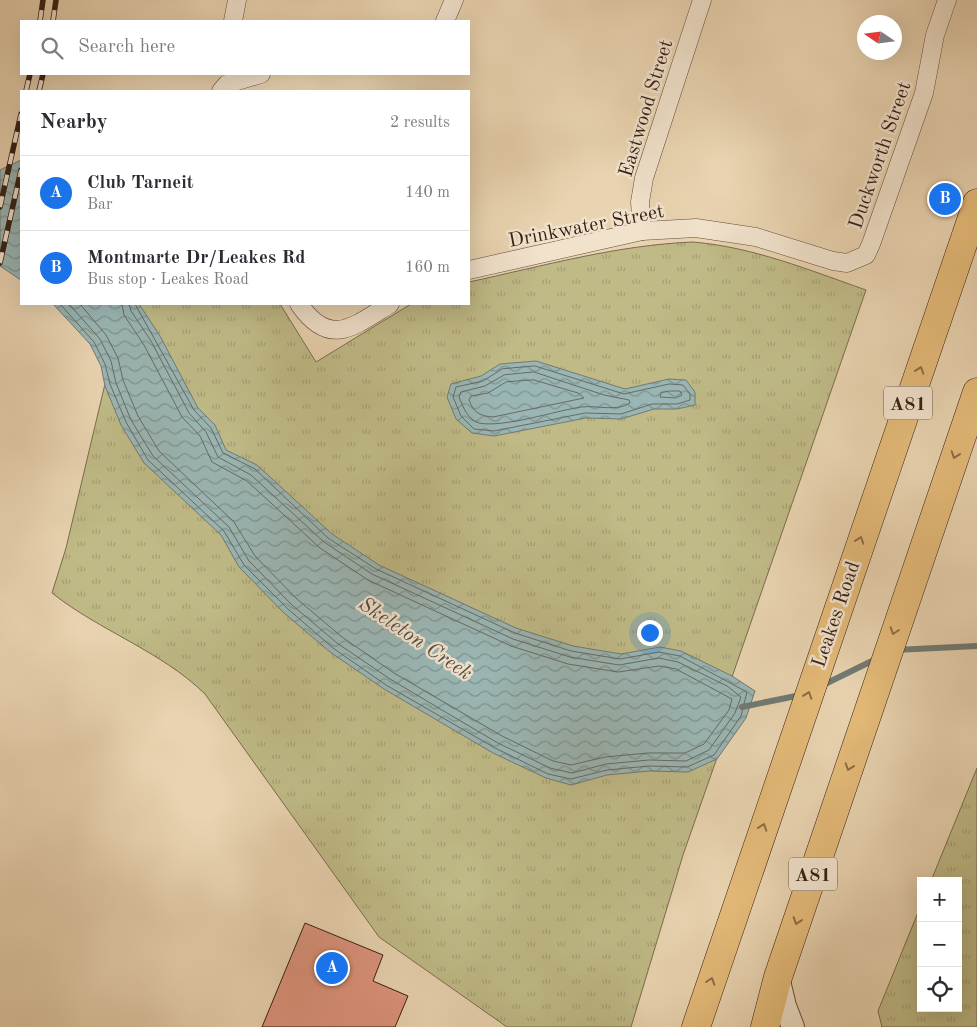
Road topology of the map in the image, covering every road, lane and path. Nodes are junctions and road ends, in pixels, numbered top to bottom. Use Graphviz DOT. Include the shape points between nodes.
graph roads {
  1 [pos="237,0"];
  2 [pos="454,0"];
  3 [pos="702,0"];
  4 [pos="947,0"];
  5 [pos="233,20"];
  6 [pos="445,20"];
  7 [pos="240,76"];
  8 [pos="222,90"];
  9 [pos="977,203"];
  10 [pos="642,231"];
  11 [pos="857,260"];
  12 [pos="470,270"];
  13 [pos="301,305"];
  14 [pos="388,305"];
  15 [pos="977,392"];
  16 [pos="778,977"];
  17 [pos="696,1027"];
  18 [pos="765,1027"];
  19 [pos="793,1027"];
  1 -- 5 [label="street"];
  2 -- 6 [label="street"];
  3 -- 10 [label="street, Eastwood Street" via="644,178 640,202"];
  4 -- 11 [label="street, Duckworth Street" via="935,35 924,93 872,244 866,255"];
  7 -- 8 [label="street"];
  17 -- 9 [label="highway, Leakes Road / A81, one-way"];
  10 -- 11 [label="street, Drinkwater Street" via="696,228 727,231 833,262"];
  10 -- 12 [label="street, Drinkwater Street"];
  13 -- 14 [label="street" via="316,324 340,330 354,326"];
  15 -- 16 [label="highway, A81, one-way"];
  16 -- 18 [label="highway, A81"];
  16 -- 19 [label="street" via="784,1006"];
}
